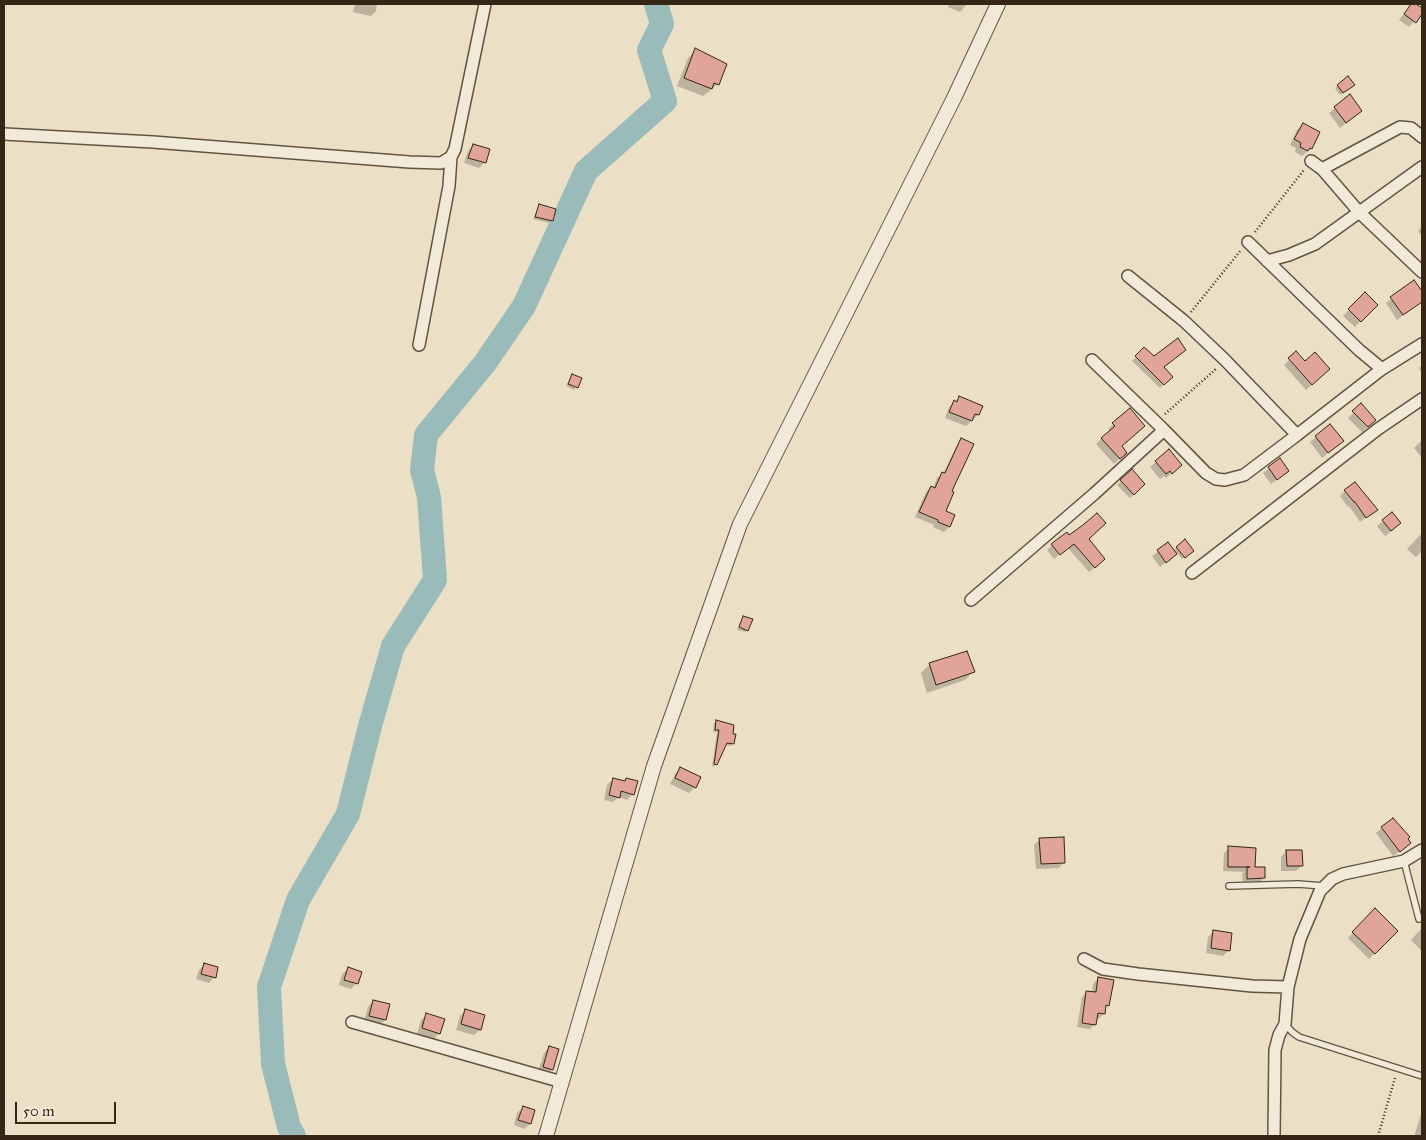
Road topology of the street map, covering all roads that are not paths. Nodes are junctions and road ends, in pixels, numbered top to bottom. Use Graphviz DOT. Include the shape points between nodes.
graph roads {
  1 [pos="485,4"];
  2 [pos="998,4"];
  3 [pos="4,134"];
  4 [pos="1422,137"];
  5 [pos="451,157"];
  6 [pos="1311,160"];
  7 [pos="1422,167"];
  8 [pos="1322,169"];
  9 [pos="1359,212"];
  10 [pos="1248,242"];
  11 [pos="1267,261"];
  12 [pos="1422,272"];
  13 [pos="1128,276"];
  14 [pos="1422,344"];
  15 [pos="419,345"];
  16 [pos="1092,360"];
  17 [pos="1382,369"];
  18 [pos="1422,399"];
  19 [pos="1160,426"];
  20 [pos="1296,435"];
  21 [pos="1192,573"];
  22 [pos="971,600"];
  23 [pos="1422,850"];
  24 [pos="1404,861"];
  25 [pos="1229,886"];
  26 [pos="1324,886"];
  27 [pos="1419,919"];
  28 [pos="1084,959"];
  29 [pos="1288,987"];
  30 [pos="352,1022"];
  31 [pos="1286,1024"];
  32 [pos="1422,1076"];
  33 [pos="562,1082"];
  34 [pos="546,1136"];
  35 [pos="1274,1136"];
  1 -- 5 [label="street" via="462,120"];
  2 -- 33 [label="street" via="740,524 654,766"];
  3 -- 5 [label="street" via="425,163 441,163"];
  4 -- 8 [label="street" via="1411,128 1400,128"];
  5 -- 15 [label="street" via="449,186"];
  6 -- 8 [label="street"];
  7 -- 9 [label="street"];
  8 -- 9 [label="street"];
  9 -- 11 [label="street" via="1315,244"];
  9 -- 12 [label="street"];
  10 -- 11 [label="street"];
  11 -- 17 [label="street"];
  13 -- 20 [label="street" via="1184,321"];
  14 -- 17 [label="street"];
  16 -- 19 [label="street"];
  17 -- 20 [label="street"];
  18 -- 21 [label="street" via="1378,429"];
  19 -- 20 [label="street" via="1206,474 1225,480 1244,475"];
  19 -- 22 [label="street" via="1094,494"];
  23 -- 24 [label="street"];
  24 -- 26 [label="street" via="1343,874"];
  24 -- 27 [label="lane"];
  25 -- 26 [label="lane"];
  26 -- 29 [label="street" via="1300,939"];
  28 -- 29 [label="street" via="1103,968 1138,974"];
  29 -- 31 [label="street"];
  30 -- 33 [label="street"];
  31 -- 32 [label="lane" via="1299,1037"];
  31 -- 35 [label="street" via="1275,1050"];
  33 -- 34 [label="street"];
}
